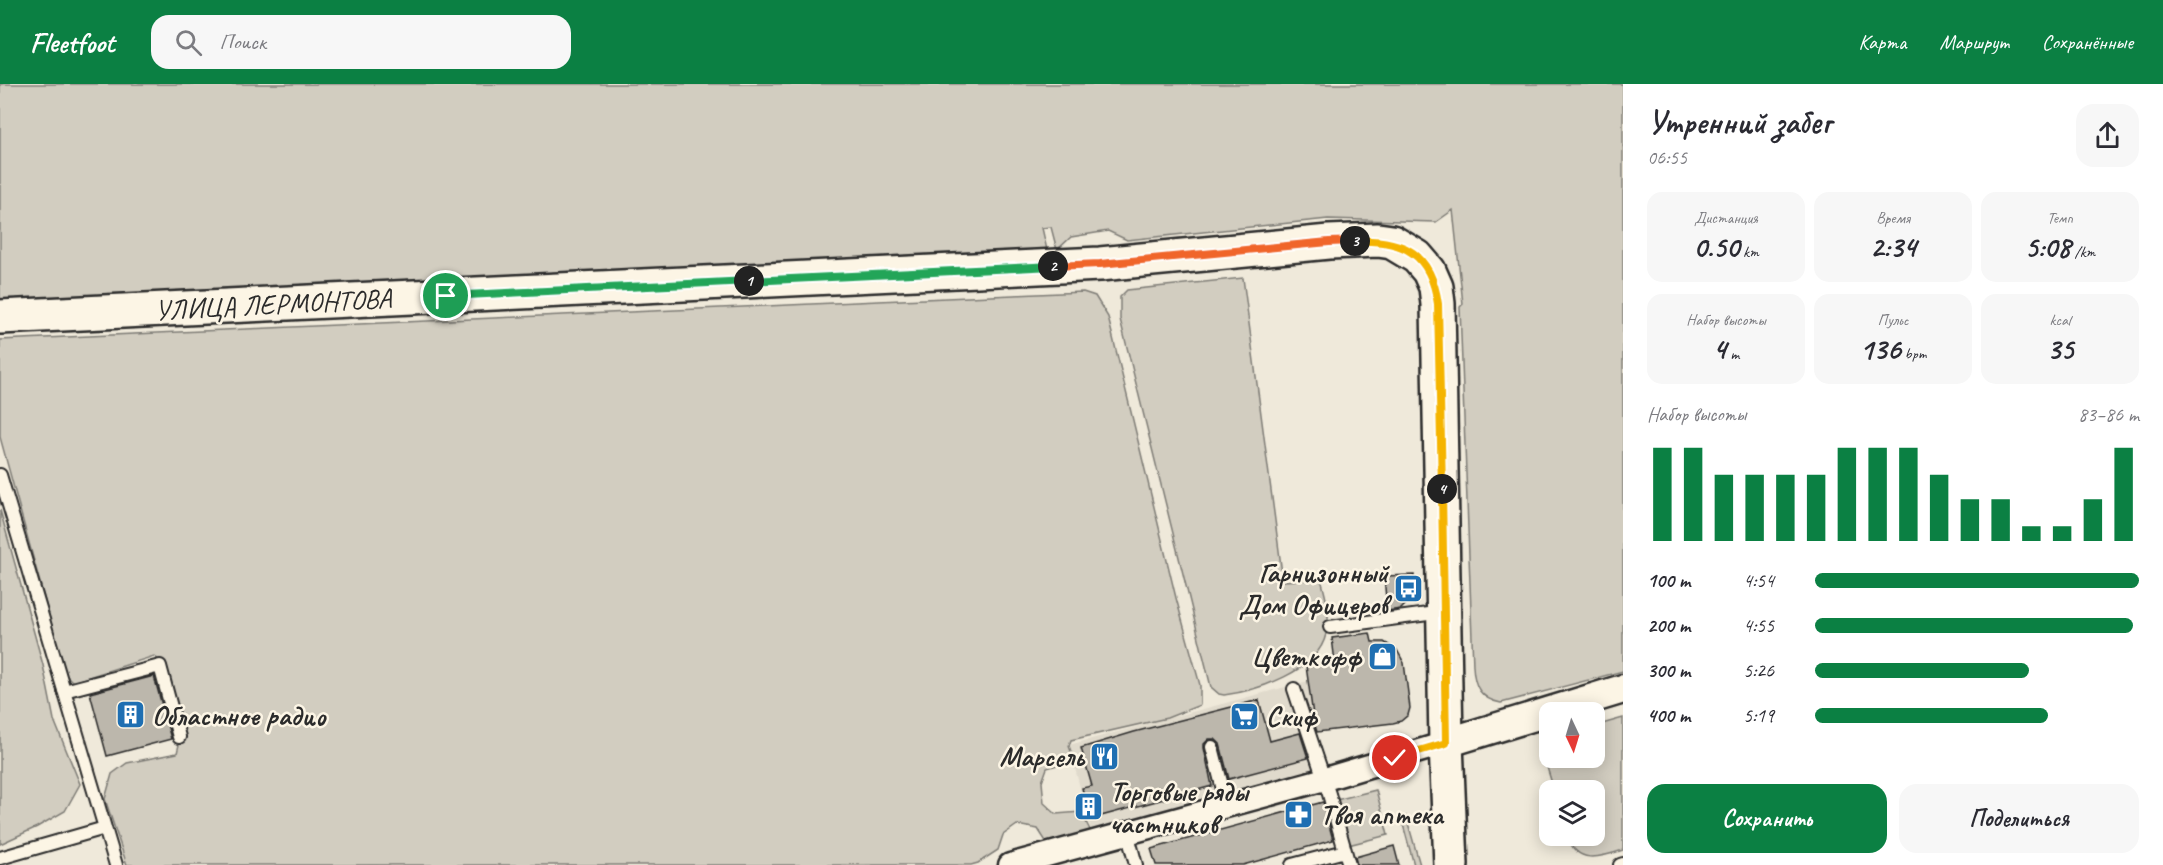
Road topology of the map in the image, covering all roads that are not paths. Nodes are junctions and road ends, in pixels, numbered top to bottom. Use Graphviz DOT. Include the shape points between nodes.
graph roads {
  1 [pos="0,317"];
  2 [pos="0,475"];
  3 [pos="1444,612"];
  4 [pos="1330,627"];
  5 [pos="1294,689"];
  6 [pos="1623,689"];
  7 [pos="64,691"];
  8 [pos="179,737"];
  9 [pos="1446,743"];
  10 [pos="1212,747"];
  11 [pos="1325,779"];
  12 [pos="1227,805"];
  13 [pos="105,828"];
  14 [pos="1127,832"];
  15 [pos="1345,851"];
  16 [pos="0,858"];
  17 [pos="116,865"];
  18 [pos="1010,865"];
  19 [pos="1136,865"];
  20 [pos="1292,865"];
  21 [pos="1349,865"];
  22 [pos="1451,865"];
  1 -- 3 [label="main road, УЛИЦА ЛЕРМОНТОВА" via="1100,264 1329,242 1392,242 1417,257 1436,287"];
  2 -- 7 [label="lane"];
  3 -- 4 [label="lane"];
  3 -- 9 [label="main road, УЛИЦА ЛЕРМОНТОВА"];
  5 -- 11 [label="lane"];
  6 -- 9 [label="street"];
  7 -- 8 [label="lane" via="160,666"];
  7 -- 13 [label="lane"];
  9 -- 11 [label="street"];
  9 -- 22 [label="main road, УЛИЦА ЛЕРМОНТОВА"];
  10 -- 12 [label="lane"];
  11 -- 12 [label="street"];
  11 -- 15 [label="lane"];
  12 -- 14 [label="street"];
  13 -- 16 [label="lane"];
  13 -- 17 [label="lane"];
  14 -- 18 [label="street"];
  14 -- 19 [label="lane"];
  15 -- 20 [label="lane"];
  15 -- 21 [label="lane"];
}
